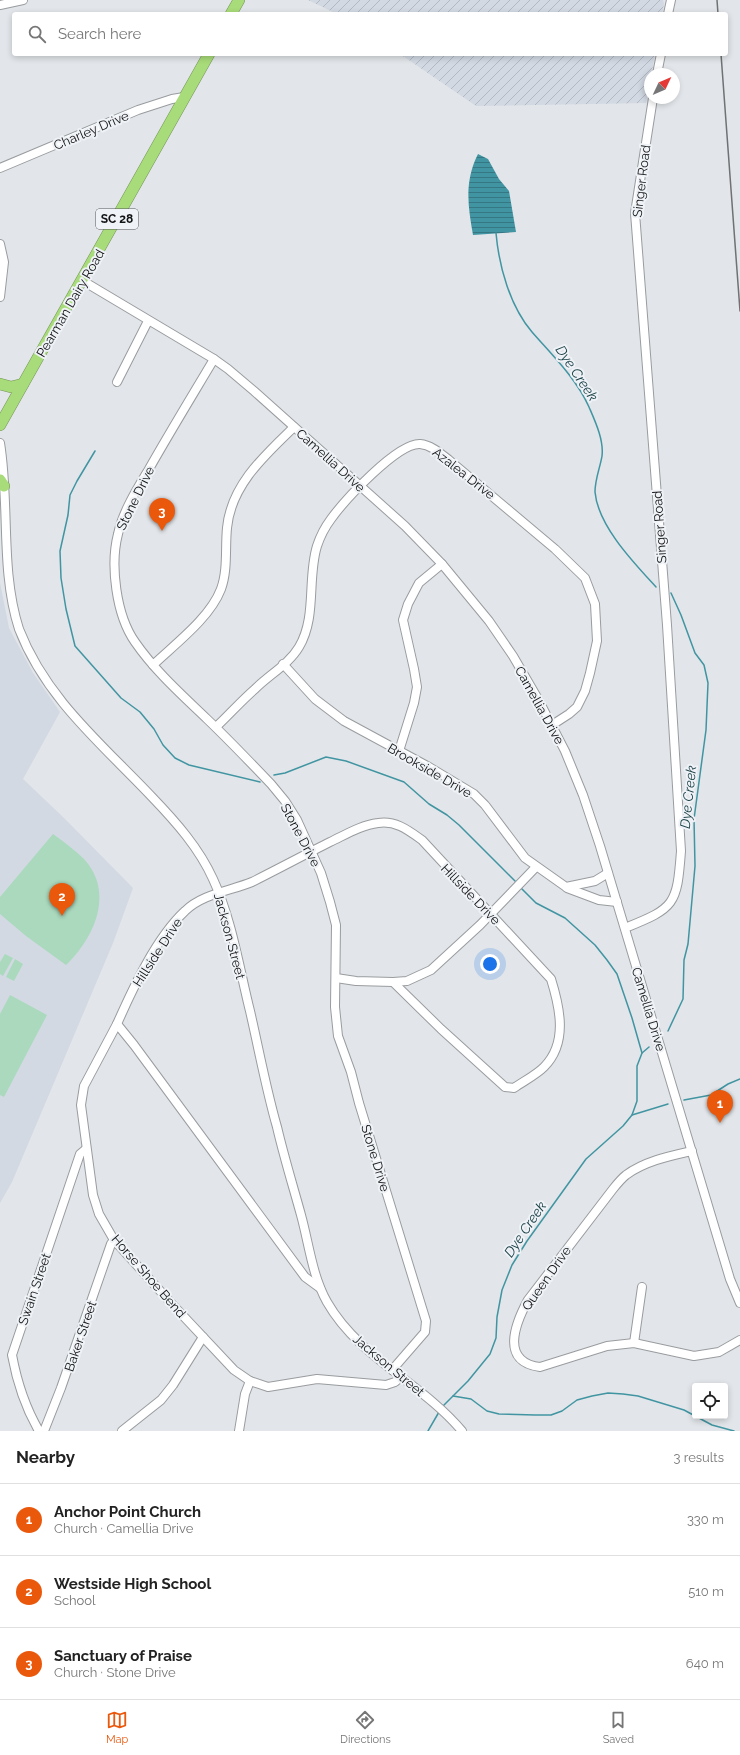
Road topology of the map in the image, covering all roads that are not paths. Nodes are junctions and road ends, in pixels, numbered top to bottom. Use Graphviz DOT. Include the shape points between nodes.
graph roads {
  1 [pos="23,0"];
  2 [pos="239,0"];
  3 [pos="671,0"];
  4 [pos="0,5"];
  5 [pos="232,12"];
  6 [pos="668,12"];
  7 [pos="208,56"];
  8 [pos="661,56"];
  9 [pos="658,68"];
  10 [pos="184,97"];
  11 [pos="652,104"];
  12 [pos="0,168"];
  13 [pos="0,244"];
  14 [pos="83,280"];
  15 [pos="0,297"];
  16 [pos="148,321"];
  17 [pos="214,359"];
  18 [pos="117,382"];
  19 [pos="0,384"];
  20 [pos="23,384"];
  21 [pos="0,425"];
  22 [pos="294,427"];
  23 [pos="0,443"];
  24 [pos="2,483"];
  25 [pos="361,486"];
  26 [pos="442,564"];
  27 [pos="283,664"];
  28 [pos="153,665"];
  29 [pos="552,725"];
  30 [pos="216,728"];
  31 [pos="399,751"];
  32 [pos="311,852"];
  33 [pos="536,867"];
  34 [pos="608,873"];
  35 [pos="566,887"];
  36 [pos="220,894"];
  37 [pos="617,902"];
  38 [pos="490,913"];
  39 [pos="624,928"];
  40 [pos="336,978"];
  41 [pos="393,982"];
  42 [pos="117,1024"];
  43 [pos="86,1149"];
  44 [pos="692,1152"];
  45 [pos="114,1240"];
  46 [pos="642,1287"];
  47 [pos="320,1288"];
  48 [pos="740,1303"];
  49 [pos="203,1337"];
  50 [pos="740,1340"];
  51 [pos="634,1343"];
  52 [pos="392,1370"];
  53 [pos="401,1377"];
  54 [pos="250,1381"];
  55 [pos="39,1431"];
  56 [pos="44,1431"];
  57 [pos="122,1431"];
  58 [pos="239,1431"];
  59 [pos="462,1431"];
  1 -- 4 [label="street"];
  2 -- 5 [label="highway"];
  3 -- 6 [label="street"];
  7 -- 10 [label="highway, Pearman Dairy Road / SC 28"];
  8 -- 9 [label="street"];
  10 -- 12 [label="street, Charley Drive" via="138,110"];
  10 -- 14 [label="highway, Pearman Dairy Road / SC 28"];
  11 -- 39 [label="street, Singer Road" via="635,213 667,625 681,851 679,885 671,903 662,912"];
  13 -- 15 [label="street" via="4,262"];
  14 -- 16 [label="street, Camellia Drive"];
  14 -- 20 [label="highway, Pearman Dairy Road / SC 28"];
  16 -- 17 [label="street, Camellia Drive"];
  16 -- 18 [label="street"];
  17 -- 22 [label="street, Camellia Drive" via="228,368"];
  17 -- 28 [label="street, Stone Drive" via="139,487 118,534 114,569 119,604 134,641"];
  19 -- 20 [label="highway" via="11,387"];
  20 -- 21 [label="highway, Pearman Dairy Road / SC 28"];
  22 -- 25 [label="street, Camellia Drive"];
  22 -- 28 [label="street" via="251,471 239,491 227,526 224,575 214,603 202,619"];
  23 -- 24 [label="street, Jackson Street"];
  24 -- 36 [label="street, Jackson Street" via="7,582 18,628 32,658 50,689 67,710 182,830 205,863"];
  25 -- 26 [label="street, Camellia Drive"];
  25 -- 27 [label="street, Azalea Drive" via="331,519 322,535 317,547 311,608 305,631 299,647"];
  25 -- 29 [label="street, Azalea Drive" via="384,463 404,448 419,444 433,447 539,535 585,578 595,604 597,641 590,673 577,706"];
  26 -- 29 [label="street, Camellia Drive" via="513,656"];
  26 -- 31 [label="street" via="419,583 403,620 417,687"];
  27 -- 30 [label="street, Azalea Drive"];
  27 -- 31 [label="street, Brookside Drive" via="315,699 344,721"];
  28 -- 30 [label="street, Stone Drive"];
  29 -- 34 [label="street, Camellia Drive" via="582,795"];
  30 -- 32 [label="street, Stone Drive" via="285,801 297,820"];
  31 -- 33 [label="street, Brookside Drive" via="474,794 525,858"];
  32 -- 36 [label="street, Hillside Drive" via="251,882"];
  32 -- 38 [label="street, Hillside Drive" via="355,830 378,823 393,823 422,840"];
  32 -- 40 [label="street, Stone Drive" via="321,873 336,925"];
  33 -- 35 [label="street, Brookside Drive"];
  33 -- 38 [label="street"];
  34 -- 35 [label="street" via="595,881"];
  34 -- 37 [label="street, Camellia Drive"];
  35 -- 37 [label="street, Brookside Drive" via="599,900"];
  36 -- 42 [label="street, Hillside Drive" via="201,900 177,918 134,984"];
  36 -- 47 [label="street, Jackson Street" via="233,939 276,1126"];
  37 -- 39 [label="street, Camellia Drive"];
  38 -- 41 [label="street" via="431,970 407,981"];
  38 -- 41 [label="street, Hillside Drive" via="551,979 556,994 561,1035 555,1052 544,1067 514,1088 505,1087"];
  39 -- 44 [label="street, Camellia Drive"];
  40 -- 41 [label="street"];
  40 -- 52 [label="street, Stone Drive" via="338,1036 426,1321 425,1332"];
  42 -- 43 [label="street, Horse Shoe Bend" via="82,1092 80,1106"];
  42 -- 47 [label="street" via="305,1277"];
  43 -- 45 [label="street, Horse Shoe Bend" via="93,1195 99,1214"];
  43 -- 55 [label="street, Swain Street" via="80,1154 12,1355 15,1374 28,1412"];
  44 -- 48 [label="street, Camellia Drive" via="730,1279"];
  44 -- 51 [label="street, Queen Drive" via="648,1164 627,1175 613,1189 528,1300 515,1332 516,1353 530,1366 540,1367 607,1346"];
  45 -- 49 [label="street, Horse Shoe Bend"];
  45 -- 56 [label="street, Baker Street"];
  46 -- 51 [label="street"];
  47 -- 52 [label="street, Jackson Street" via="338,1319 354,1338"];
  49 -- 54 [label="street, Horse Shoe Bend" via="234,1370"];
  49 -- 57 [label="street" via="162,1400"];
  50 -- 51 [label="street, Queen Drive" via="719,1352 694,1356"];
  52 -- 53 [label="street, Jackson Street"];
  53 -- 54 [label="street, Horse Shoe Bend" via="386,1385 317,1379 268,1387"];
  53 -- 59 [label="street, Jackson Street" via="436,1404"];
  54 -- 58 [label="street" via="245,1394"];
}
